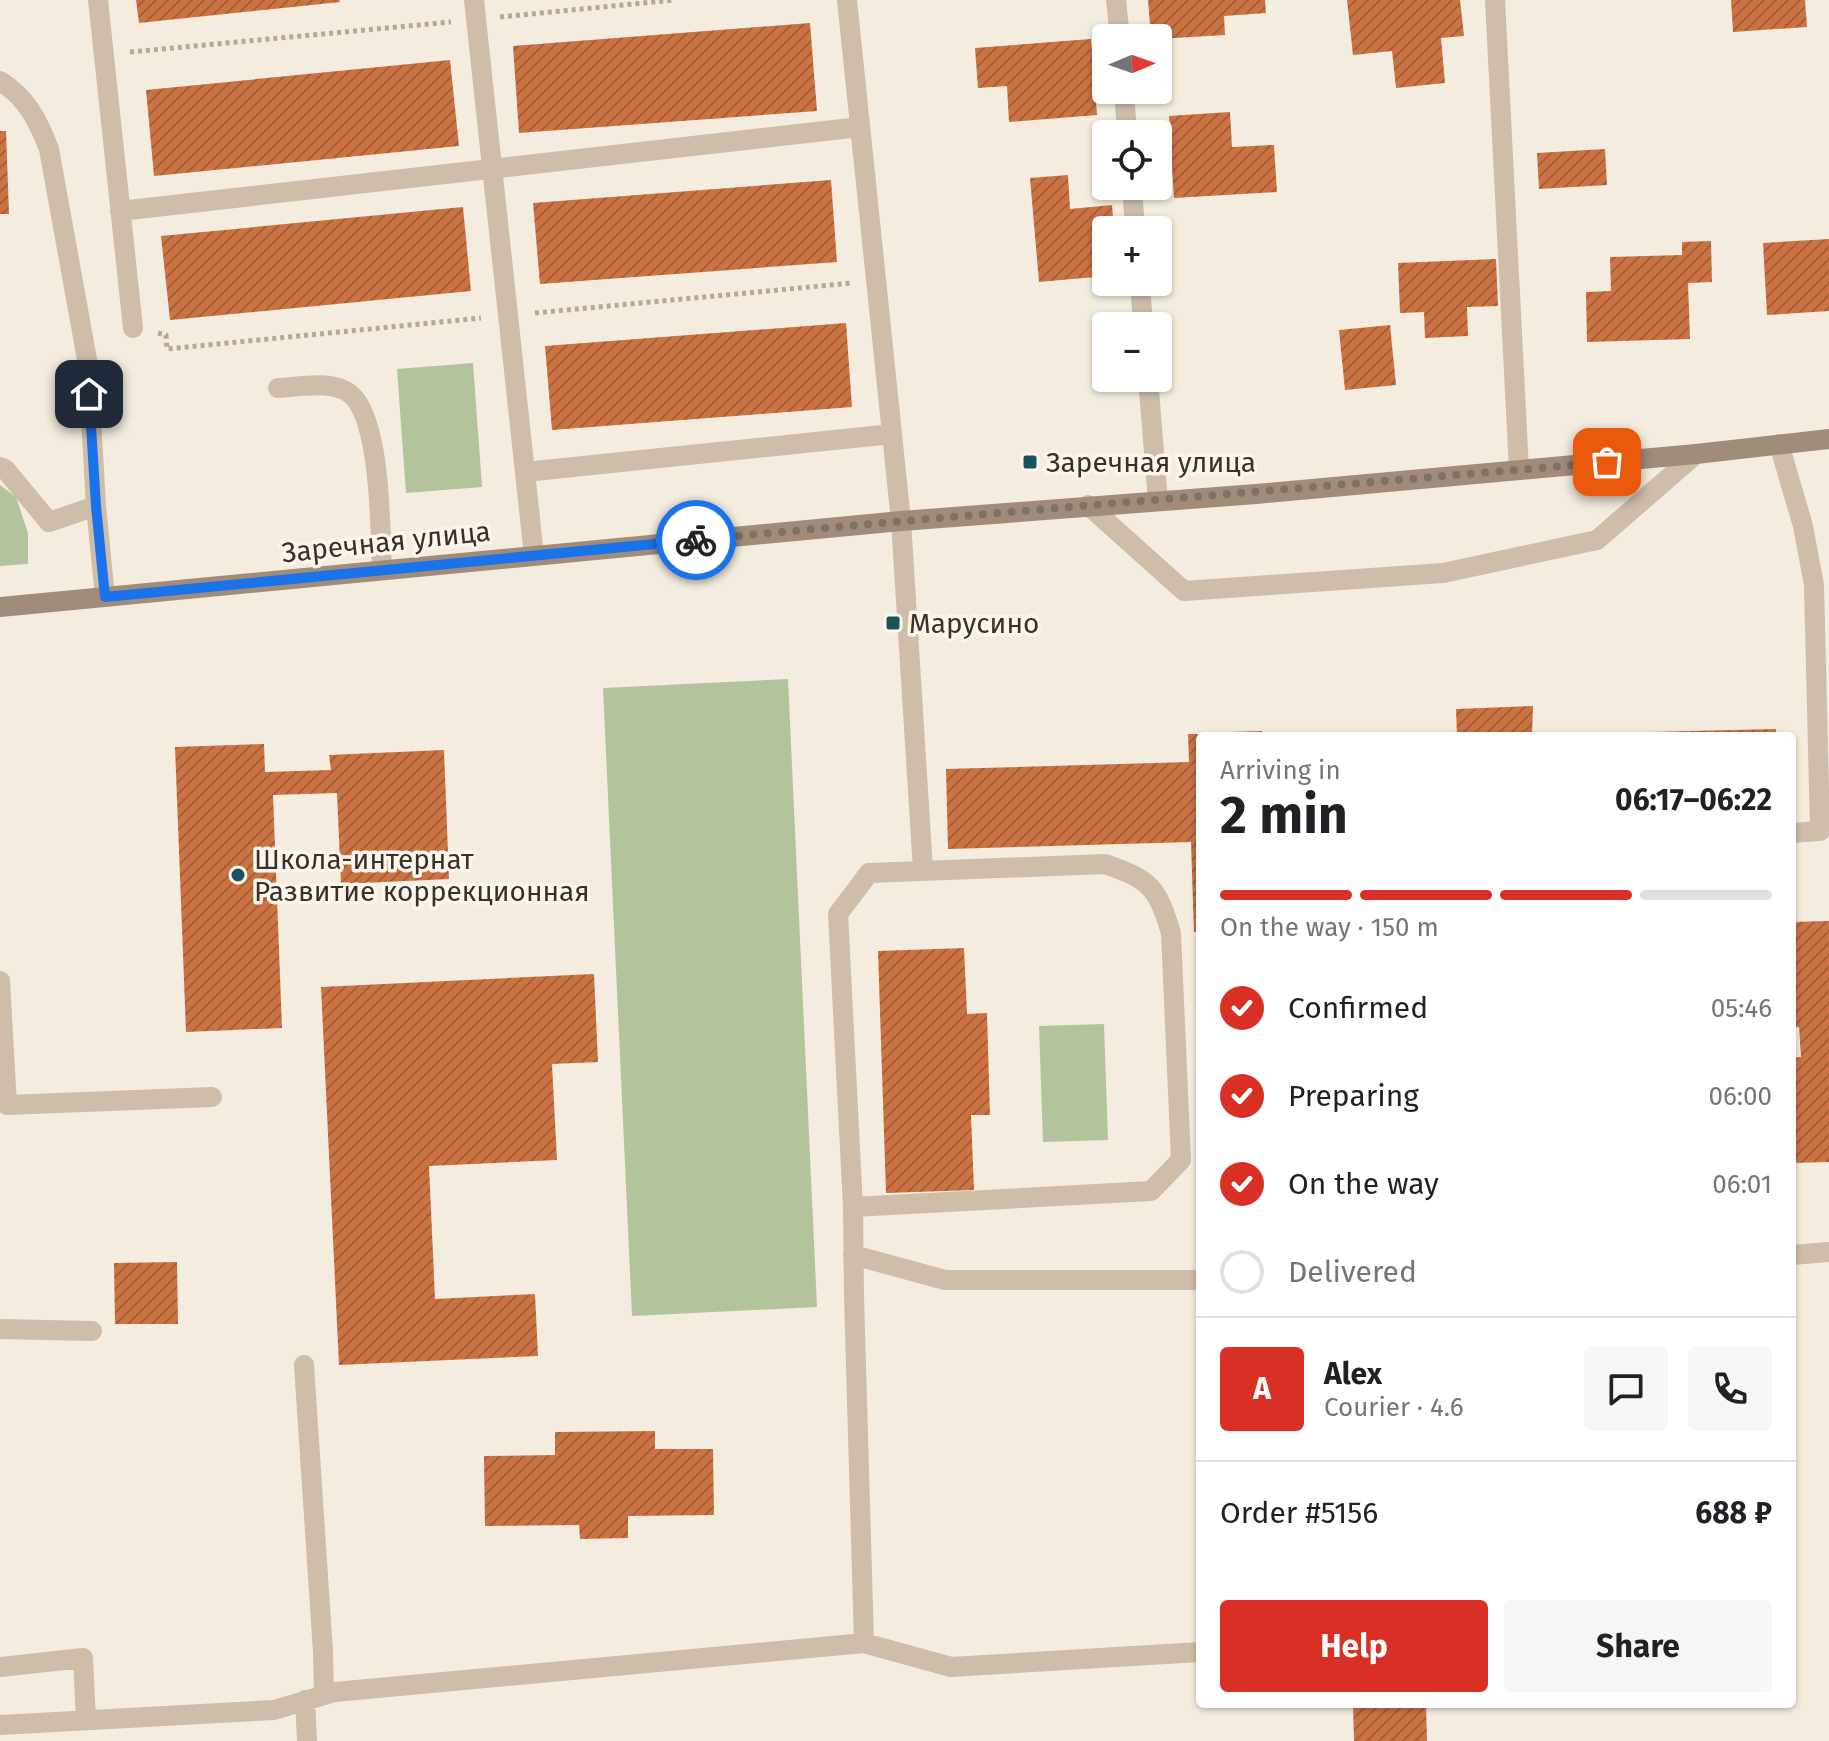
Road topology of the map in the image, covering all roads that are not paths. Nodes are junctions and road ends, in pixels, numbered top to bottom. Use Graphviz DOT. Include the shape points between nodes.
graph roads {
  1 [pos="98,0"];
  2 [pos="847,0"];
  3 [pos="1116,0"];
  4 [pos="1495,0"];
  5 [pos="476,10"];
  6 [pos="1119,24"];
  7 [pos="0,81"];
  8 [pos="860,127"];
  9 [pos="492,167"];
  10 [pos="120,211"];
  11 [pos="133,328"];
  12 [pos="278,388"];
  13 [pos="1149,392"];
  14 [pos="892,434"];
  15 [pos="1829,439"];
  16 [pos="1779,444"];
  17 [pos="1696,454"];
  18 [pos="0,467"];
  19 [pos="1519,470"];
  20 [pos="525,472"];
  21 [pos="1158,501"];
  22 [pos="1088,505"];
  23 [pos="96,506"];
  24 [pos="901,521"];
  25 [pos="534,556"];
  26 [pos="382,570"];
  27 [pos="105,597"];
  28 [pos="0,607"];
  29 [pos="1796,833"];
  30 [pos="923,870"];
  31 [pos="0,981"];
  32 [pos="212,1097"];
  33 [pos="853,1207"];
  34 [pos="1829,1252"];
  35 [pos="853,1255"];
  36 [pos="1796,1255"];
  37 [pos="1196,1280"];
  38 [pos="0,1329"];
  39 [pos="92,1331"];
  40 [pos="304,1365"];
  41 [pos="864,1643"];
  42 [pos="1196,1652"];
  43 [pos="0,1667"];
  44 [pos="314,1698"];
  45 [pos="86,1720"];
  46 [pos="0,1725"];
  47 [pos="307,1741"];
  1 -- 10 [label="lane"];
  2 -- 8 [label="lane"];
  3 -- 6 [label="lane"];
  4 -- 19 [label="lane"];
  5 -- 9 [label="lane"];
  7 -- 23 [label="lane" via="36,117 49,149 88,365"];
  8 -- 9 [label="lane"];
  8 -- 14 [label="lane"];
  9 -- 10 [label="lane"];
  9 -- 20 [label="lane"];
  10 -- 11 [label="lane"];
  12 -- 26 [label="lane" via="326,386 358,400 375,454"];
  13 -- 21 [label="lane"];
  14 -- 20 [label="lane"];
  14 -- 24 [label="lane"];
  15 -- 16 [label="street, Заречная улица"];
  16 -- 17 [label="street, Заречная улица"];
  16 -- 29 [label="lane" via="1814,585 1820,831"];
  17 -- 19 [label="street, Заречная улица"];
  17 -- 22 [label="lane" via="1597,540 1443,573 1184,591"];
  18 -- 23 [label="lane" via="49,522"];
  19 -- 21 [label="street, Заречная улица"];
  20 -- 25 [label="lane"];
  21 -- 22 [label="street, Заречная улица"];
  22 -- 24 [label="street, Заречная улица"];
  23 -- 27 [label="lane"];
  24 -- 25 [label="street, Заречная улица"];
  24 -- 30 [label="lane"];
  25 -- 26 [label="street, Заречная улица"];
  26 -- 27 [label="street, Заречная улица"];
  27 -- 28 [label="street, Заречная улица"];
  30 -- 33 [label="lane" via="869,873 838,914"];
  30 -- 33 [label="lane" via="1105,864 1135,874 1161,898 1171,933 1181,1160 1151,1191"];
  31 -- 32 [label="lane" via="7,1105"];
  33 -- 35 [label="lane"];
  34 -- 36 [label="lane"];
  35 -- 37 [label="lane" via="945,1280"];
  35 -- 41 [label="lane"];
  38 -- 39 [label="lane"];
  40 -- 44 [label="lane" via="323,1652"];
  41 -- 42 [label="lane" via="951,1667"];
  41 -- 44 [label="lane"];
  43 -- 45 [label="lane" via="83,1658"];
  44 -- 45 [label="lane" via="274,1710"];
  44 -- 47 [label="lane"];
  45 -- 46 [label="lane"];
}
